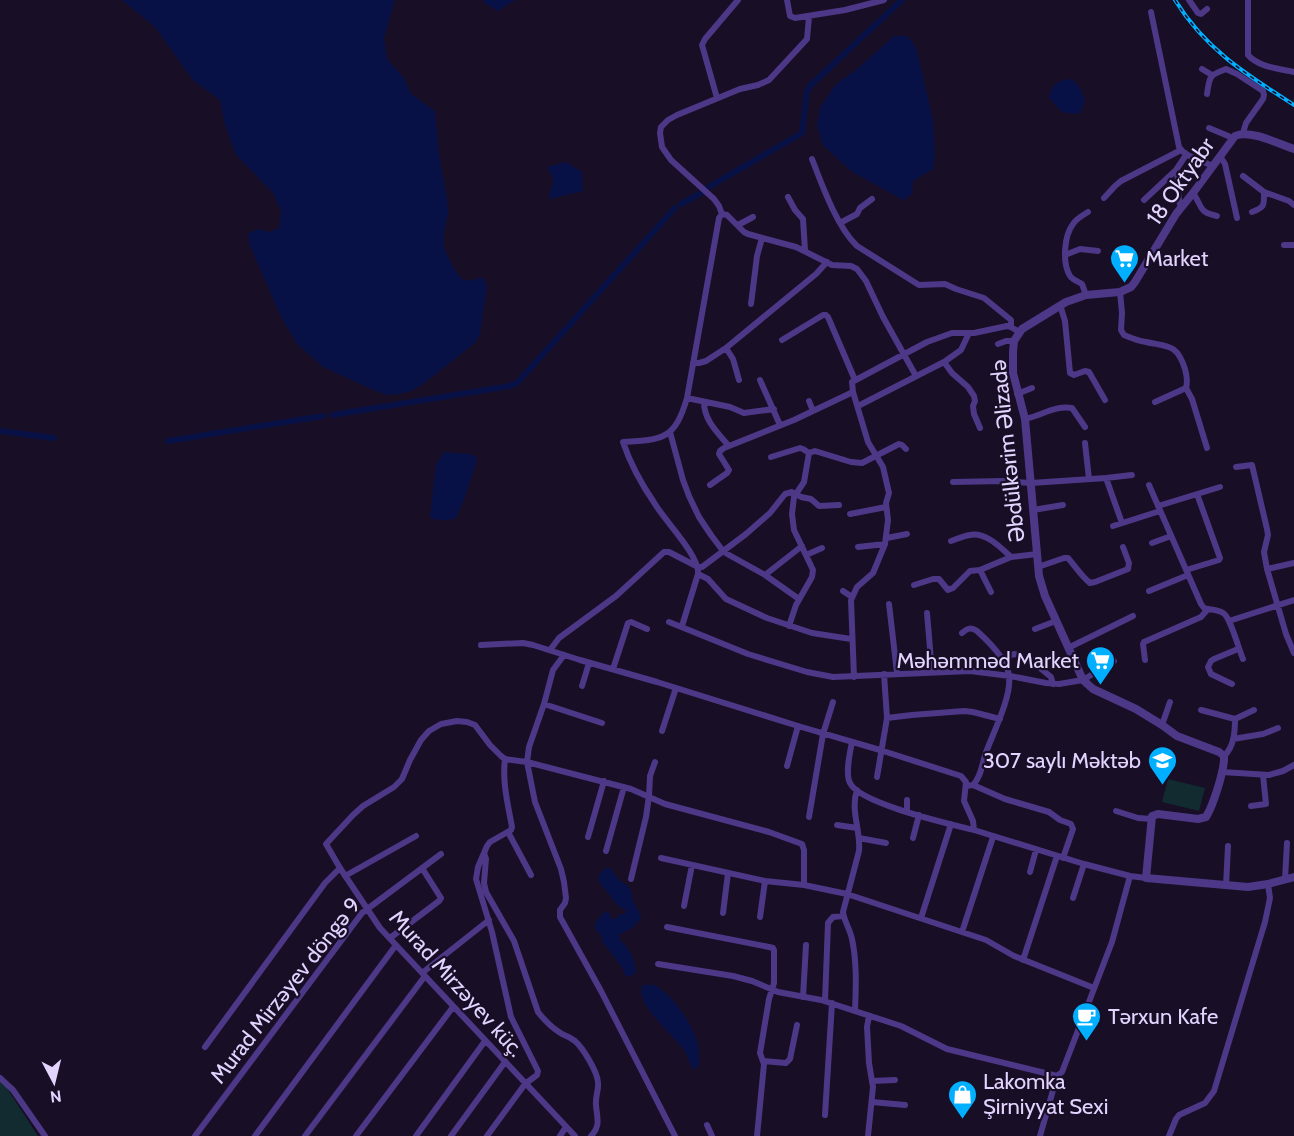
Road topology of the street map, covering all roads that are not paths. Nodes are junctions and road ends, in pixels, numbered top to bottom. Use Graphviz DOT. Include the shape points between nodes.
graph roads {
  1 [pos="738,0"];
  2 [pos="787,0"];
  3 [pos="884,0"];
  4 [pos="1189,0"];
  5 [pos="1248,0"];
  6 [pos="1207,9"];
  7 [pos="1151,12"];
  8 [pos="809,17"];
  9 [pos="1202,69"];
  10 [pos="1294,72"];
  11 [pos="1212,75"];
  12 [pos="1207,94"];
  13 [pos="717,98"];
  14 [pos="1209,128"];
  15 [pos="1243,133"];
  16 [pos="1233,138"];
  17 [pos="1294,149"];
  18 [pos="1184,153"];
  19 [pos="1220,156"];
  20 [pos="812,159"];
  21 [pos="1212,166"];
  22 [pos="1176,170"];
  23 [pos="1243,176"];
  24 [pos="1264,192"];
  25 [pos="1193,194"];
  26 [pos="788,197"];
  27 [pos="1104,198"];
  28 [pos="872,199"];
  29 [pos="1144,200"];
  30 [pos="1294,205"];
  31 [pos="1181,207"];
  32 [pos="1088,212"];
  33 [pos="1252,212"];
  34 [pos="722,214"];
  35 [pos="1217,216"];
  36 [pos="753,217"];
  37 [pos="1236,218"];
  38 [pos="840,223"];
  39 [pos="738,225"];
  40 [pos="762,238"];
  41 [pos="1284,245"];
  42 [pos="1294,245"];
  43 [pos="805,250"];
  44 [pos="1098,251"];
  45 [pos="1065,255"];
  46 [pos="827,262"];
  47 [pos="1120,292"];
  48 [pos="1086,295"];
  49 [pos="751,304"];
  50 [pos="1060,305"];
  51 [pos="1011,327"];
  52 [pos="1019,332"];
  53 [pos="969,333"];
  54 [pos="782,340"];
  55 [pos="1014,341"];
  56 [pos="998,344"];
  57 [pos="726,348"];
  58 [pos="904,354"];
  59 [pos="944,362"];
  60 [pos="693,363"];
  61 [pos="916,376"];
  62 [pos="739,380"];
  63 [pos="760,380"];
  64 [pos="855,380"];
  65 [pos="1032,388"];
  66 [pos="1186,388"];
  67 [pos="853,392"];
  68 [pos="1017,394"];
  69 [pos="687,398"];
  70 [pos="1105,400"];
  71 [pos="809,401"];
  72 [pos="704,402"];
  73 [pos="1155,402"];
  74 [pos="858,406"];
  75 [pos="774,409"];
  76 [pos="813,411"];
  77 [pos="1025,419"];
  78 [pos="780,425"];
  79 [pos="1085,427"];
  80 [pos="980,428"];
  81 [pos="670,432"];
  82 [pos="1085,443"];
  83 [pos="728,445"];
  84 [pos="906,448"];
  85 [pos="1207,448"];
  86 [pos="810,453"];
  87 [pos="876,456"];
  88 [pos="771,458"];
  89 [pos="1236,467"];
  90 [pos="1132,475"];
  91 [pos="1106,478"];
  92 [pos="1089,479"];
  93 [pos="953,482"];
  94 [pos="1031,483"];
  95 [pos="710,485"];
  96 [pos="1149,485"];
  97 [pos="1220,487"];
  98 [pos="796,493"];
  99 [pos="1197,494"];
  100 [pos="839,505"];
  101 [pos="1063,505"];
  102 [pos="886,507"];
  103 [pos="1159,509"];
  104 [pos="1033,510"];
  105 [pos="850,514"];
  106 [pos="1122,523"];
  107 [pos="1113,526"];
  108 [pos="906,534"];
  109 [pos="1171,536"];
  110 [pos="886,541"];
  111 [pos="951,541"];
  112 [pos="1152,543"];
  113 [pos="802,546"];
  114 [pos="858,547"];
  115 [pos="1122,547"];
  116 [pos="822,548"];
  117 [pos="723,551"];
  118 [pos="1037,554"];
  119 [pos="806,555"];
  120 [pos="1011,556"];
  121 [pos="1294,563"];
  122 [pos="1038,567"];
  123 [pos="1267,568"];
  124 [pos="980,570"];
  125 [pos="698,571"];
  126 [pos="1187,572"];
  127 [pos="765,575"];
  128 [pos="914,585"];
  129 [pos="843,591"];
  130 [pos="1149,591"];
  131 [pos="991,592"];
  132 [pos="852,597"];
  133 [pos="799,599"];
  134 [pos="1294,600"];
  135 [pos="890,604"];
  136 [pos="1277,604"];
  137 [pos="1208,609"];
  138 [pos="927,613"];
  139 [pos="1133,616"];
  140 [pos="1056,621"];
  141 [pos="1229,621"];
  142 [pos="669,622"];
  143 [pos="682,626"];
  144 [pos="789,626"];
  145 [pos="647,628"];
  146 [pos="1035,629"];
  147 [pos="962,633"];
  148 [pos="851,639"];
  149 [pos="481,645"];
  150 [pos="1068,648"];
  151 [pos="1238,649"];
  152 [pos="550,650"];
  153 [pos="1294,653"];
  154 [pos="564,655"];
  155 [pos="1002,659"];
  156 [pos="1243,659"];
  157 [pos="1145,660"];
  158 [pos="1114,661"];
  159 [pos="589,663"];
  160 [pos="612,669"];
  161 [pos="932,672"];
  162 [pos="884,674"];
  163 [pos="897,674"];
  164 [pos="1010,676"];
  165 [pos="854,677"];
  166 [pos="1083,680"];
  167 [pos="1053,684"];
  168 [pos="1232,684"];
  169 [pos="582,686"];
  170 [pos="676,688"];
  171 [pos="832,702"];
  172 [pos="1170,702"];
  173 [pos="544,704"];
  174 [pos="1201,710"];
  175 [pos="1254,710"];
  176 [pos="887,718"];
  177 [pos="1000,719"];
  178 [pos="1235,719"];
  179 [pos="602,723"];
  180 [pos="1162,725"];
  181 [pos="798,726"];
  182 [pos="1278,728"];
  183 [pos="662,731"];
  184 [pos="823,734"];
  185 [pos="1233,740"];
  186 [pos="852,742"];
  187 [pos="880,750"];
  188 [pos="1224,756"];
  189 [pos="505,759"];
  190 [pos="527,762"];
  191 [pos="655,762"];
  192 [pos="1294,765"];
  193 [pos="787,766"];
  194 [pos="1222,772"];
  195 [pos="1263,775"];
  196 [pos="877,777"];
  197 [pos="604,781"];
  198 [pos="969,785"];
  199 [pos="624,787"];
  200 [pos="857,790"];
  201 [pos="649,796"];
  202 [pos="907,800"];
  203 [pos="1251,806"];
  204 [pos="907,812"];
  205 [pos="1116,812"];
  206 [pos="919,814"];
  207 [pos="809,817"];
  208 [pos="1151,819"];
  209 [pos="951,824"];
  210 [pos="837,825"];
  211 [pos="857,828"];
  212 [pos="974,830"];
  213 [pos="508,832"];
  214 [pos="416,836"];
  215 [pos="588,837"];
  216 [pos="993,837"];
  217 [pos="859,838"];
  218 [pos="913,838"];
  219 [pos="886,843"];
  220 [pos="1287,843"];
  221 [pos="1228,846"];
  222 [pos="1036,850"];
  223 [pos="606,851"];
  224 [pos="484,852"];
  225 [pos="441,854"];
  226 [pos="1060,857"];
  227 [pos="661,858"];
  228 [pos="1084,864"];
  229 [pos="692,865"];
  230 [pos="340,868"];
  231 [pos="422,868"];
  232 [pos="1029,872"];
  233 [pos="728,873"];
  234 [pos="531,875"];
  235 [pos="345,876"];
  236 [pos="1130,876"];
  237 [pos="1294,877"];
  238 [pos="1146,878"];
  239 [pos="631,879"];
  240 [pos="1285,879"];
  241 [pos="765,881"];
  242 [pos="1268,884"];
  243 [pos="804,885"];
  244 [pos="1226,886"];
  245 [pos="847,894"];
  246 [pos="1073,898"];
  247 [pos="684,906"];
  248 [pos="367,909"];
  249 [pos="723,914"];
  250 [pos="843,916"];
  251 [pos="760,917"];
  252 [pos="921,918"];
  253 [pos="489,920"];
  254 [pos="667,927"];
  255 [pos="962,932"];
  256 [pos="390,938"];
  257 [pos="396,945"];
  258 [pos="806,945"];
  259 [pos="1023,960"];
  260 [pos="658,964"];
  261 [pos="423,975"];
  262 [pos="1094,988"];
  263 [pos="772,991"];
  264 [pos="803,997"];
  265 [pos="828,1002"];
  266 [pos="453,1007"];
  267 [pos="855,1011"];
  268 [pos="869,1016"];
  269 [pos="796,1025"];
  270 [pos="485,1041"];
  271 [pos="205,1047"];
  272 [pos="763,1061"];
  273 [pos="505,1062"];
  274 [pos="1057,1076"];
  275 [pos="0,1078"];
  276 [pos="895,1080"];
  277 [pos="872,1081"];
  278 [pos="525,1084"];
  279 [pos="872,1102"];
  280 [pos="905,1105"];
  281 [pos="825,1115"];
  282 [pos="707,1125"];
  283 [pos="566,1127"];
  284 [pos="45,1136"];
  285 [pos="195,1136"];
  286 [pos="255,1136"];
  287 [pos="305,1136"];
  288 [pos="356,1136"];
  289 [pos="416,1136"];
  290 [pos="451,1136"];
  291 [pos="487,1136"];
  292 [pos="560,1136"];
  293 [pos="575,1136"];
  294 [pos="591,1136"];
  295 [pos="675,1136"];
  296 [pos="712,1136"];
  297 [pos="758,1136"];
  298 [pos="868,1136"];
  299 [pos="1040,1136"];
  300 [pos="1169,1136"];
  1 -- 13 [label="street" via="702,45"];
  2 -- 8 [label="street" via="792,17"];
  3 -- 8 [label="street"];
  4 -- 6 [label="street" via="1198,13"];
  5 -- 10 [label="street" via="1248,56 1257,63"];
  7 -- 18 [label="street"];
  8 -- 13 [label="street" via="807,39 769,80"];
  9 -- 11 [label="street"];
  11 -- 12 [label="street"];
  11 -- 15 [label="street" via="1230,70 1264,93"];
  13 -- 34 [label="street" via="668,120 660,134 662,147 671,160 714,199"];
  14 -- 16 [label="street"];
  15 -- 16 [label="street, 18 Oktyabr"];
  15 -- 17 [label="street, 18 Oktyabr"];
  16 -- 19 [label="street, 18 Oktyabr"];
  18 -- 21 [label="street"];
  18 -- 22 [label="street"];
  18 -- 27 [label="street" via="1122,181"];
  19 -- 21 [label="street, 18 Oktyabr"];
  19 -- 37 [label="street"];
  20 -- 38 [label="street"];
  21 -- 25 [label="street, 18 Oktyabr"];
  22 -- 29 [label="street"];
  22 -- 31 [label="street"];
  23 -- 24 [label="street"];
  24 -- 30 [label="street"];
  24 -- 33 [label="street" via="1264,206"];
  25 -- 31 [label="street, 18 Oktyabr"];
  25 -- 35 [label="street" via="1202,210"];
  26 -- 43 [label="street" via="803,219"];
  28 -- 38 [label="street"];
  31 -- 47 [label="street, 18 Oktyabr" via="1135,282"];
  32 -- 45 [label="street" via="1072,226"];
  34 -- 39 [label="street"];
  34 -- 60 [label="street"];
  36 -- 39 [label="street"];
  38 -- 51 [label="street" via="853,242 878,261 920,285 945,284 984,298 1011,321"];
  39 -- 40 [label="street" via="744,232"];
  40 -- 43 [label="street"];
  40 -- 49 [label="street"];
  41 -- 42 [label="street"];
  43 -- 46 [label="street"];
  44 -- 45 [label="street" via="1080,249"];
  45 -- 48 [label="street" via="1071,276 1082,284"];
  46 -- 57 [label="street"];
  46 -- 58 [label="street" via="857,269"];
  47 -- 48 [label="street"];
  47 -- 66 [label="street" via="1122,333 1171,347 1184,366"];
  48 -- 50 [label="street"];
  50 -- 52 [label="street"];
  50 -- 70 [label="street" via="1070,373 1089,372"];
  51 -- 52 [label="street"];
  51 -- 53 [label="street"];
  52 -- 55 [label="street, Əbdülkərim Əlizadə"];
  53 -- 58 [label="street" via="939,337"];
  53 -- 59 [label="street" via="961,350"];
  54 -- 64 [label="street" via="826,315"];
  55 -- 56 [label="street"];
  55 -- 68 [label="street, Əbdülkərim Əlizadə"];
  57 -- 60 [label="street" via="706,361"];
  57 -- 62 [label="street"];
  58 -- 61 [label="street"];
  58 -- 64 [label="street"];
  59 -- 61 [label="street"];
  59 -- 80 [label="street" via="974,396 974,414"];
  60 -- 69 [label="street"];
  61 -- 74 [label="street"];
  63 -- 75 [label="street"];
  64 -- 67 [label="street"];
  65 -- 68 [label="street"];
  66 -- 73 [label="street"];
  66 -- 85 [label="street"];
  67 -- 74 [label="street"];
  67 -- 76 [label="street"];
  68 -- 77 [label="street, Əbdülkərim Əlizadə"];
  69 -- 72 [label="street"];
  69 -- 81 [label="street" via="678,423"];
  71 -- 76 [label="street"];
  72 -- 75 [label="street" via="744,413"];
  72 -- 83 [label="street" via="709,422"];
  74 -- 87 [label="street"];
  75 -- 78 [label="street"];
  76 -- 78 [label="street"];
  77 -- 79 [label="street" via="1069,407"];
  77 -- 94 [label="street, Əbdülkərim Əlizadə"];
  78 -- 83 [label="street"];
  81 -- 117 [label="street" via="689,496"];
  81 -- 125 [label="street" via="653,440 623,442 654,503 688,548"];
  82 -- 92 [label="street"];
  83 -- 95 [label="street" via="718,454 729,470"];
  84 -- 87 [label="street" via="899,444"];
  86 -- 87 [label="street" via="857,463"];
  86 -- 88 [label="street" via="800,448"];
  86 -- 98 [label="street" via="804,482"];
  87 -- 102 [label="street" via="889,489"];
  89 -- 123 [label="street" via="1252,465 1268,535 1264,552"];
  90 -- 91 [label="street"];
  91 -- 92 [label="street"];
  91 -- 106 [label="street"];
  92 -- 94 [label="street"];
  93 -- 94 [label="street"];
  94 -- 104 [label="street, Əbdülkərim Əlizadə"];
  96 -- 103 [label="street"];
  97 -- 99 [label="street"];
  98 -- 100 [label="street" via="819,506"];
  98 -- 113 [label="street" via="792,514"];
  98 -- 117 [label="street" via="785,494 770,513"];
  99 -- 103 [label="street"];
  99 -- 126 [label="street" via="1220,558"];
  101 -- 104 [label="street"];
  102 -- 105 [label="street"];
  102 -- 110 [label="street"];
  103 -- 106 [label="street"];
  103 -- 109 [label="street"];
  104 -- 118 [label="street, Əbdülkərim Əlizadə"];
  106 -- 107 [label="street"];
  108 -- 110 [label="street"];
  109 -- 112 [label="street"];
  109 -- 126 [label="street"];
  110 -- 114 [label="street"];
  110 -- 132 [label="street" via="873,573"];
  111 -- 120 [label="street" via="978,535"];
  113 -- 119 [label="street"];
  113 -- 127 [label="street"];
  115 -- 122 [label="street, Əbdülkərim Əlizadə" via="1128,569 1095,582 1086,581 1068,558"];
  116 -- 119 [label="street"];
  117 -- 125 [label="street"];
  117 -- 127 [label="street"];
  118 -- 120 [label="street"];
  118 -- 122 [label="street, Əbdülkərim Əlizadə"];
  119 -- 133 [label="street" via="813,573"];
  120 -- 124 [label="street"];
  121 -- 123 [label="street"];
  122 -- 140 [label="street, Əbdülkərim Əlizadə" via="1042,590"];
  123 -- 136 [label="street"];
  124 -- 128 [label="street" via="970,571 948,590 939,579"];
  124 -- 131 [label="street"];
  125 -- 143 [label="street"];
  125 -- 144 [label="street" via="730,602"];
  125 -- 152 [label="street" via="664,552 616,596 559,638"];
  126 -- 130 [label="street"];
  126 -- 137 [label="street" via="1201,604"];
  127 -- 133 [label="street"];
  129 -- 132 [label="street"];
  132 -- 148 [label="street"];
  133 -- 144 [label="street"];
  134 -- 136 [label="street"];
  135 -- 163 [label="street"];
  136 -- 141 [label="street"];
  136 -- 153 [label="street"];
  137 -- 141 [label="street" via="1224,613"];
  137 -- 157 [label="street" via="1201,617 1144,642"];
  138 -- 161 [label="street"];
  139 -- 150 [label="street"];
  140 -- 146 [label="street"];
  140 -- 150 [label="street, Əbdülkərim Əlizadə"];
  141 -- 151 [label="street"];
  142 -- 143 [label="street"];
  143 -- 165 [label="street" via="748,654 807,672"];
  144 -- 148 [label="street"];
  145 -- 160 [label="street" via="628,623"];
  147 -- 155 [label="street" via="973,628"];
  148 -- 165 [label="street"];
  149 -- 152 [label="street" via="523,643"];
  150 -- 166 [label="street, Əbdülkərim Əlizadə"];
  151 -- 156 [label="street"];
  151 -- 168 [label="street" via="1214,659 1208,668 1211,674"];
  152 -- 154 [label="street"];
  154 -- 159 [label="street"];
  154 -- 173 [label="street" via="553,670"];
  155 -- 164 [label="street"];
  155 -- 167 [label="street" via="1017,654 1051,677"];
  158 -- 166 [label="street"];
  159 -- 160 [label="street"];
  159 -- 169 [label="street"];
  160 -- 170 [label="street"];
  161 -- 163 [label="street"];
  161 -- 164 [label="street"];
  162 -- 163 [label="street"];
  162 -- 165 [label="street"];
  162 -- 176 [label="street"];
  164 -- 167 [label="street"];
  164 -- 177 [label="street"];
  166 -- 167 [label="street"];
  166 -- 180 [label="street"];
  170 -- 181 [label="street"];
  170 -- 183 [label="street"];
  171 -- 184 [label="street"];
  172 -- 180 [label="street"];
  173 -- 179 [label="street"];
  173 -- 190 [label="street"];
  174 -- 178 [label="street"];
  175 -- 178 [label="street"];
  176 -- 177 [label="street" via="964,711"];
  176 -- 187 [label="street"];
  177 -- 198 [label="street" via="979,776"];
  178 -- 185 [label="street"];
  180 -- 188 [label="street" via="1177,736"];
  181 -- 184 [label="street"];
  181 -- 193 [label="street"];
  182 -- 185 [label="street"];
  184 -- 186 [label="street"];
  184 -- 207 [label="street"];
  185 -- 188 [label="street"];
  186 -- 187 [label="street"];
  186 -- 200 [label="street" via="849,780"];
  187 -- 196 [label="street"];
  187 -- 198 [label="street" via="961,776"];
  188 -- 194 [label="street"];
  189 -- 190 [label="street"];
  189 -- 213 [label="street" via="504,780 512,827"];
  189 -- 230 [label="street, Murad Mirzəyev küç." via="476,725 457,721 429,731 402,779 363,806 326,844"];
  190 -- 197 [label="street"];
  190 -- 295 [label="street" via="535,802 564,882 566,898 560,917"];
  191 -- 201 [label="street"];
  192 -- 195 [label="street"];
  194 -- 195 [label="street"];
  194 -- 208 [label="street" via="1206,817 1158,814"];
  195 -- 203 [label="street" via="1266,804"];
  197 -- 199 [label="street"];
  197 -- 215 [label="street"];
  198 -- 212 [label="street" via="963,796"];
  198 -- 226 [label="street" via="1049,812 1071,824 1073,829"];
  199 -- 201 [label="street"];
  199 -- 223 [label="street"];
  200 -- 204 [label="street" via="885,806"];
  200 -- 211 [label="street"];
  201 -- 239 [label="street"];
  201 -- 243 [label="street" via="802,844"];
  202 -- 204 [label="street"];
  204 -- 206 [label="street"];
  205 -- 208 [label="street"];
  206 -- 209 [label="street"];
  206 -- 218 [label="street"];
  208 -- 238 [label="street"];
  209 -- 212 [label="street"];
  209 -- 252 [label="street"];
  210 -- 211 [label="street"];
  211 -- 217 [label="street"];
  212 -- 216 [label="street"];
  213 -- 224 [label="street" via="490,842"];
  213 -- 234 [label="street"];
  214 -- 235 [label="street"];
  216 -- 222 [label="street"];
  216 -- 255 [label="street"];
  217 -- 219 [label="street"];
  217 -- 245 [label="street"];
  220 -- 240 [label="street"];
  221 -- 244 [label="street"];
  222 -- 226 [label="street"];
  222 -- 232 [label="street"];
  224 -- 253 [label="street" via="476,879"];
  224 -- 294 [label="street" via="486,892 514,941 538,1012 551,1027 578,1044 596,1074 598,1121"];
  225 -- 231 [label="street, Murad Mirzəyev döngə 9"];
  226 -- 228 [label="street"];
  226 -- 259 [label="street"];
  227 -- 229 [label="street"];
  228 -- 236 [label="street"];
  228 -- 246 [label="street"];
  229 -- 233 [label="street"];
  229 -- 247 [label="street"];
  230 -- 235 [label="street, Murad Mirzəyev küç."];
  230 -- 271 [label="street" via="325,882"];
  231 -- 248 [label="street, Murad Mirzəyev döngə 9"];
  231 -- 256 [label="street" via="441,898"];
  233 -- 241 [label="street"];
  233 -- 249 [label="street"];
  235 -- 248 [label="street, Murad Mirzəyev küç."];
  236 -- 238 [label="street"];
  236 -- 262 [label="street" via="1112,942"];
  237 -- 240 [label="street"];
  238 -- 244 [label="street"];
  240 -- 242 [label="street"];
  241 -- 243 [label="street"];
  241 -- 251 [label="street"];
  242 -- 244 [label="street"];
  242 -- 300 [label="street" via="1270,898 1265,922 1214,1091 1205,1103 1179,1115"];
  243 -- 245 [label="street"];
  245 -- 250 [label="street"];
  245 -- 252 [label="street"];
  248 -- 256 [label="street, Murad Mirzəyev küç."];
  248 -- 285 [label="street, Murad Mirzəyev döngə 9"];
  250 -- 265 [label="street" via="833,917 828,923"];
  250 -- 267 [label="street" via="854,952"];
  252 -- 255 [label="street"];
  253 -- 261 [label="street"];
  253 -- 278 [label="street" via="511,1017 537,1067 537,1075"];
  254 -- 263 [label="street" via="773,948"];
  255 -- 259 [label="street"];
  256 -- 257 [label="street, Murad Mirzəyev küç."];
  257 -- 261 [label="street, Murad Mirzəyev küç."];
  257 -- 286 [label="street"];
  258 -- 264 [label="street"];
  259 -- 262 [label="street"];
  260 -- 263 [label="street" via="733,975"];
  261 -- 266 [label="street, Murad Mirzəyev küç."];
  261 -- 287 [label="street"];
  262 -- 274 [label="street" via="1062,1072"];
  263 -- 264 [label="street"];
  263 -- 272 [label="street" via="760,1053"];
  264 -- 265 [label="street"];
  265 -- 267 [label="street"];
  265 -- 281 [label="street"];
  266 -- 270 [label="street, Murad Mirzəyev küç."];
  266 -- 288 [label="street"];
  267 -- 268 [label="street"];
  268 -- 274 [label="street" via="901,1026 947,1049"];
  268 -- 277 [label="street"];
  269 -- 272 [label="street" via="788,1062"];
  270 -- 273 [label="street, Murad Mirzəyev küç."];
  270 -- 289 [label="street"];
  272 -- 297 [label="street"];
  273 -- 278 [label="street, Murad Mirzəyev küç."];
  273 -- 290 [label="street"];
  274 -- 299 [label="street"];
  275 -- 284 [label="street"];
  276 -- 277 [label="street"];
  277 -- 279 [label="street"];
  278 -- 283 [label="street, Murad Mirzəyev küç."];
  278 -- 291 [label="street"];
  279 -- 280 [label="street"];
  279 -- 298 [label="street"];
  282 -- 296 [label="street"];
  283 -- 292 [label="street"];
  283 -- 293 [label="street, Murad Mirzəyev küç."];
}
